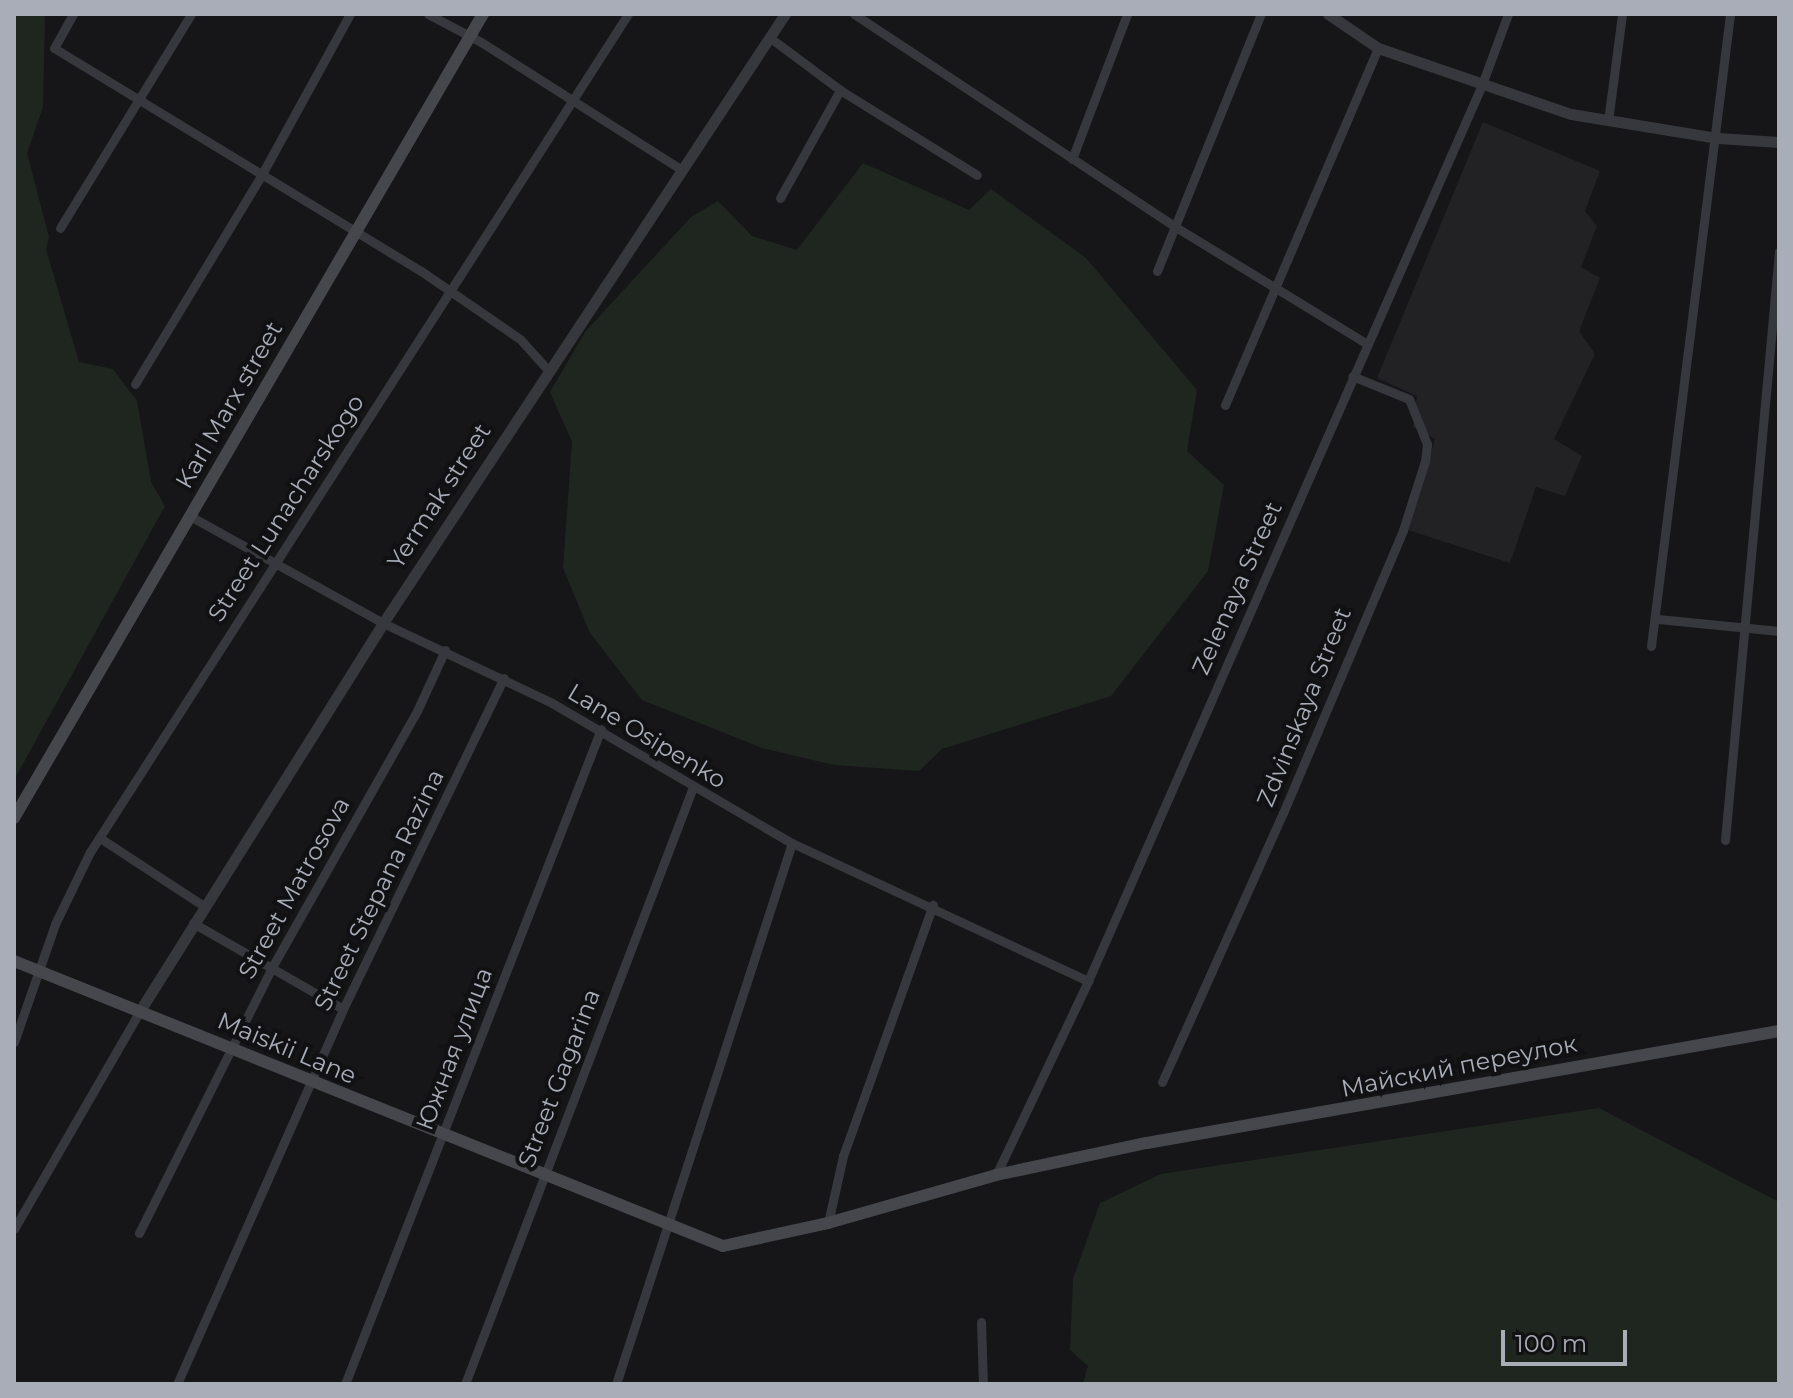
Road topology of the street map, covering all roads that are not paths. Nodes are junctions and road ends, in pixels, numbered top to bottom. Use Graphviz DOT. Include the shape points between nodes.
graph roads {
  1 [pos="73,14"];
  2 [pos="191,14"];
  3 [pos="350,14"];
  4 [pos="428,14"];
  5 [pos="483,14"];
  6 [pos="628,14"];
  7 [pos="785,14"];
  8 [pos="854,14"];
  9 [pos="1127,14"];
  10 [pos="1261,14"];
  11 [pos="1328,14"];
  12 [pos="1508,14"];
  13 [pos="1622,14"];
  14 [pos="1730,14"];
  15 [pos="470,36"];
  16 [pos="769,37"];
  17 [pos="1378,48"];
  18 [pos="1481,87"];
  19 [pos="840,90"];
  20 [pos="140,98"];
  21 [pos="570,101"];
  22 [pos="1608,121"];
  23 [pos="1718,138"];
  24 [pos="1779,142"];
  25 [pos="1072,159"];
  26 [pos="680,169"];
  27 [pos="262,174"];
  28 [pos="977,175"];
  29 [pos="780,198"];
  30 [pos="1174,226"];
  31 [pos="60,228"];
  32 [pos="356,230"];
  33 [pos="1779,251"];
  34 [pos="1157,271"];
  35 [pos="1273,289"];
  36 [pos="449,291"];
  37 [pos="1366,343"];
  38 [pos="548,370"];
  39 [pos="1352,376"];
  40 [pos="135,384"];
  41 [pos="1225,405"];
  42 [pos="190,516"];
  43 [pos="271,565"];
  44 [pos="1658,619"];
  45 [pos="383,623"];
  46 [pos="1745,629"];
  47 [pos="1779,631"];
  48 [pos="1651,646"];
  49 [pos="445,650"];
  50 [pos="504,678"];
  51 [pos="601,729"];
  52 [pos="693,787"];
  53 [pos="14,818"];
  54 [pos="100,838"];
  55 [pos="1725,840"];
  56 [pos="792,843"];
  57 [pos="933,905"];
  58 [pos="204,906"];
  59 [pos="193,923"];
  60 [pos="14,961"];
  61 [pos="271,969"];
  62 [pos="39,971"];
  63 [pos="1088,981"];
  64 [pos="141,1009"];
  65 [pos="343,1009"];
  66 [pos="1779,1031"];
  67 [pos="14,1042"];
  68 [pos="230,1048"];
  69 [pos="1162,1082"];
  70 [pos="310,1083"];
  71 [pos="442,1134"];
  72 [pos="543,1175"];
  73 [pos="996,1175"];
  74 [pos="828,1223"];
  75 [pos="665,1225"];
  76 [pos="14,1229"];
  77 [pos="139,1233"];
  78 [pos="981,1322"];
  79 [pos="177,1384"];
  80 [pos="345,1384"];
  81 [pos="465,1384"];
  82 [pos="616,1384"];
  83 [pos="983,1384"];
  1 -- 20 [label="street" via="54,48"];
  2 -- 20 [label="street"];
  3 -- 27 [label="street"];
  4 -- 15 [label="street"];
  5 -- 15 [label="main road, Karl Marx street"];
  6 -- 21 [label="street, Street Lunacharskogo"];
  7 -- 16 [label="street, Yermak street"];
  8 -- 25 [label="street"];
  9 -- 25 [label="street"];
  10 -- 30 [label="street"];
  11 -- 17 [label="street"];
  12 -- 18 [label="street, Zelenaya Street"];
  13 -- 22 [label="street"];
  14 -- 23 [label="street"];
  15 -- 21 [label="street"];
  15 -- 32 [label="main road, Karl Marx street"];
  16 -- 19 [label="street"];
  16 -- 26 [label="street, Yermak street"];
  17 -- 18 [label="street"];
  17 -- 35 [label="street"];
  18 -- 22 [label="street"];
  18 -- 37 [label="street, Zelenaya Street"];
  19 -- 28 [label="street"];
  19 -- 29 [label="street"];
  20 -- 27 [label="street"];
  20 -- 31 [label="street"];
  21 -- 26 [label="street"];
  21 -- 36 [label="street, Street Lunacharskogo"];
  22 -- 23 [label="street"];
  23 -- 24 [label="street"];
  23 -- 44 [label="street" via="1675,431"];
  25 -- 30 [label="street"];
  26 -- 38 [label="street, Yermak street"];
  27 -- 32 [label="street"];
  27 -- 40 [label="street"];
  30 -- 34 [label="street"];
  30 -- 35 [label="street"];
  32 -- 36 [label="street"];
  32 -- 42 [label="main road, Karl Marx street"];
  33 -- 46 [label="street"];
  35 -- 37 [label="street"];
  35 -- 41 [label="street"];
  36 -- 38 [label="street" via="520,339"];
  36 -- 43 [label="street, Street Lunacharskogo"];
  37 -- 39 [label="street, Zelenaya Street"];
  38 -- 45 [label="street, Yermak street"];
  39 -- 63 [label="street, Zelenaya Street"];
  39 -- 69 [label="street, Zdvinskaya Street" via="1409,399 1427,444 1425,461 1403,530"];
  42 -- 43 [label="street, Lane Osipenko"];
  42 -- 53 [label="main road, Karl Marx street"];
  43 -- 45 [label="street, Lane Osipenko"];
  43 -- 54 [label="street, Street Lunacharskogo"];
  44 -- 46 [label="street"];
  44 -- 48 [label="street"];
  45 -- 49 [label="street, Lane Osipenko"];
  45 -- 58 [label="street, Yermak street"];
  46 -- 47 [label="street"];
  46 -- 55 [label="street"];
  49 -- 50 [label="street, Lane Osipenko"];
  49 -- 61 [label="street, Street Matrosova" via="417,711"];
  50 -- 51 [label="street, Lane Osipenko"];
  50 -- 65 [label="street, Street Stepana Razina"];
  51 -- 52 [label="street, Lane Osipenko"];
  51 -- 71 [label="street, Южная улица"];
  52 -- 56 [label="street, Lane Osipenko"];
  52 -- 72 [label="street, Street Gagarina"];
  54 -- 58 [label="street"];
  54 -- 62 [label="street, Street Lunacharskogo" via="55,924"];
  56 -- 57 [label="street, Lane Osipenko"];
  56 -- 75 [label="street"];
  57 -- 63 [label="street, Lane Osipenko"];
  57 -- 74 [label="street" via="843,1156"];
  58 -- 59 [label="street, Yermak street"];
  59 -- 61 [label="street"];
  59 -- 64 [label="street, Yermak street"];
  60 -- 62 [label="main road, Maiskii Lane"];
  61 -- 65 [label="street"];
  61 -- 68 [label="street, Street Matrosova"];
  62 -- 64 [label="main road, Maiskii Lane"];
  62 -- 67 [label="street, Street Lunacharskogo"];
  63 -- 73 [label="street, Zelenaya Street"];
  64 -- 68 [label="main road, Maiskii Lane"];
  64 -- 76 [label="street"];
  65 -- 70 [label="street, Street Stepana Razina"];
  66 -- 73 [label="main road, Майский переулок" via="1147,1143"];
  68 -- 70 [label="main road, Maiskii Lane"];
  68 -- 77 [label="street, Street Matrosova"];
  70 -- 71 [label="main road, Maiskii Lane"];
  70 -- 79 [label="street, Street Stepana Razina"];
  71 -- 72 [label="main road, Maiskii Lane"];
  71 -- 80 [label="street, Южная улица"];
  72 -- 75 [label="main road, Maiskii Lane"];
  72 -- 81 [label="street, Street Gagarina"];
  73 -- 74 [label="main road, Майский переулок"];
  74 -- 75 [label="main road, Maiskii Lane" via="723,1246"];
  75 -- 82 [label="street"];
  78 -- 83 [label="street"];
}
